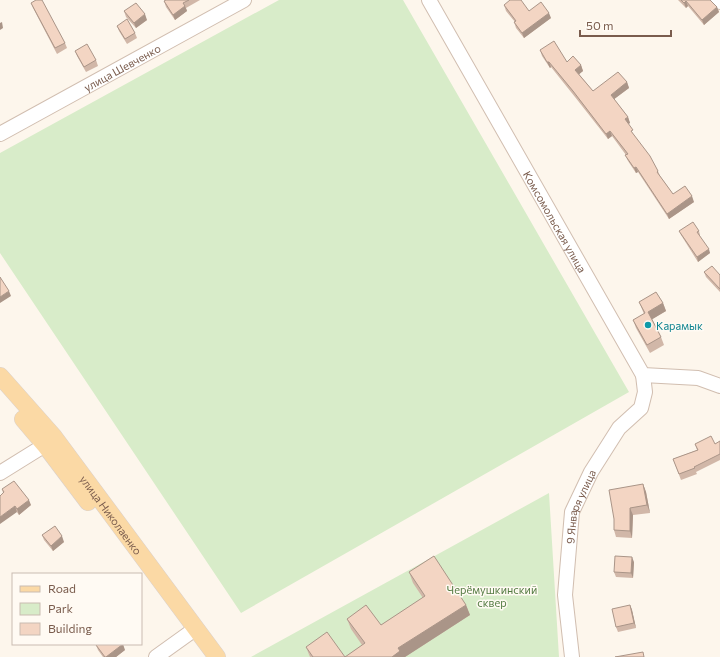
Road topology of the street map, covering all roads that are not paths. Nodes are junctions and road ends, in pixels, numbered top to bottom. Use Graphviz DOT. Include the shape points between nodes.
graph roads {
  1 [pos="244,0"];
  2 [pos="429,0"];
  3 [pos="0,134"];
  4 [pos="643,375"];
  5 [pos="0,376"];
  6 [pos="720,386"];
  7 [pos="0,391"];
  8 [pos="50,441"];
  9 [pos="0,473"];
  10 [pos="192,631"];
  11 [pos="156,657"];
  12 [pos="207,657"];
  13 [pos="217,657"];
  14 [pos="572,657"];
  1 -- 3 [label="street, улица Шевченко"];
  2 -- 4 [label="street, Комсомольская улица"];
  4 -- 6 [label="street" via="698,378"];
  4 -- 14 [label="street, 9 Января улица" via="644,392 641,408 618,428 591,472 572,512 565,596"];
  5 -- 8 [label="main road, улица Николаенко"];
  7 -- 8 [label="main road, улица Николаенко"];
  8 -- 9 [label="street"];
  8 -- 10 [label="main road, улица Николаенко"];
  10 -- 11 [label="street"];
  10 -- 12 [label="main road, улица Николаенко"];
  10 -- 13 [label="main road, улица Николаенко"];
}
